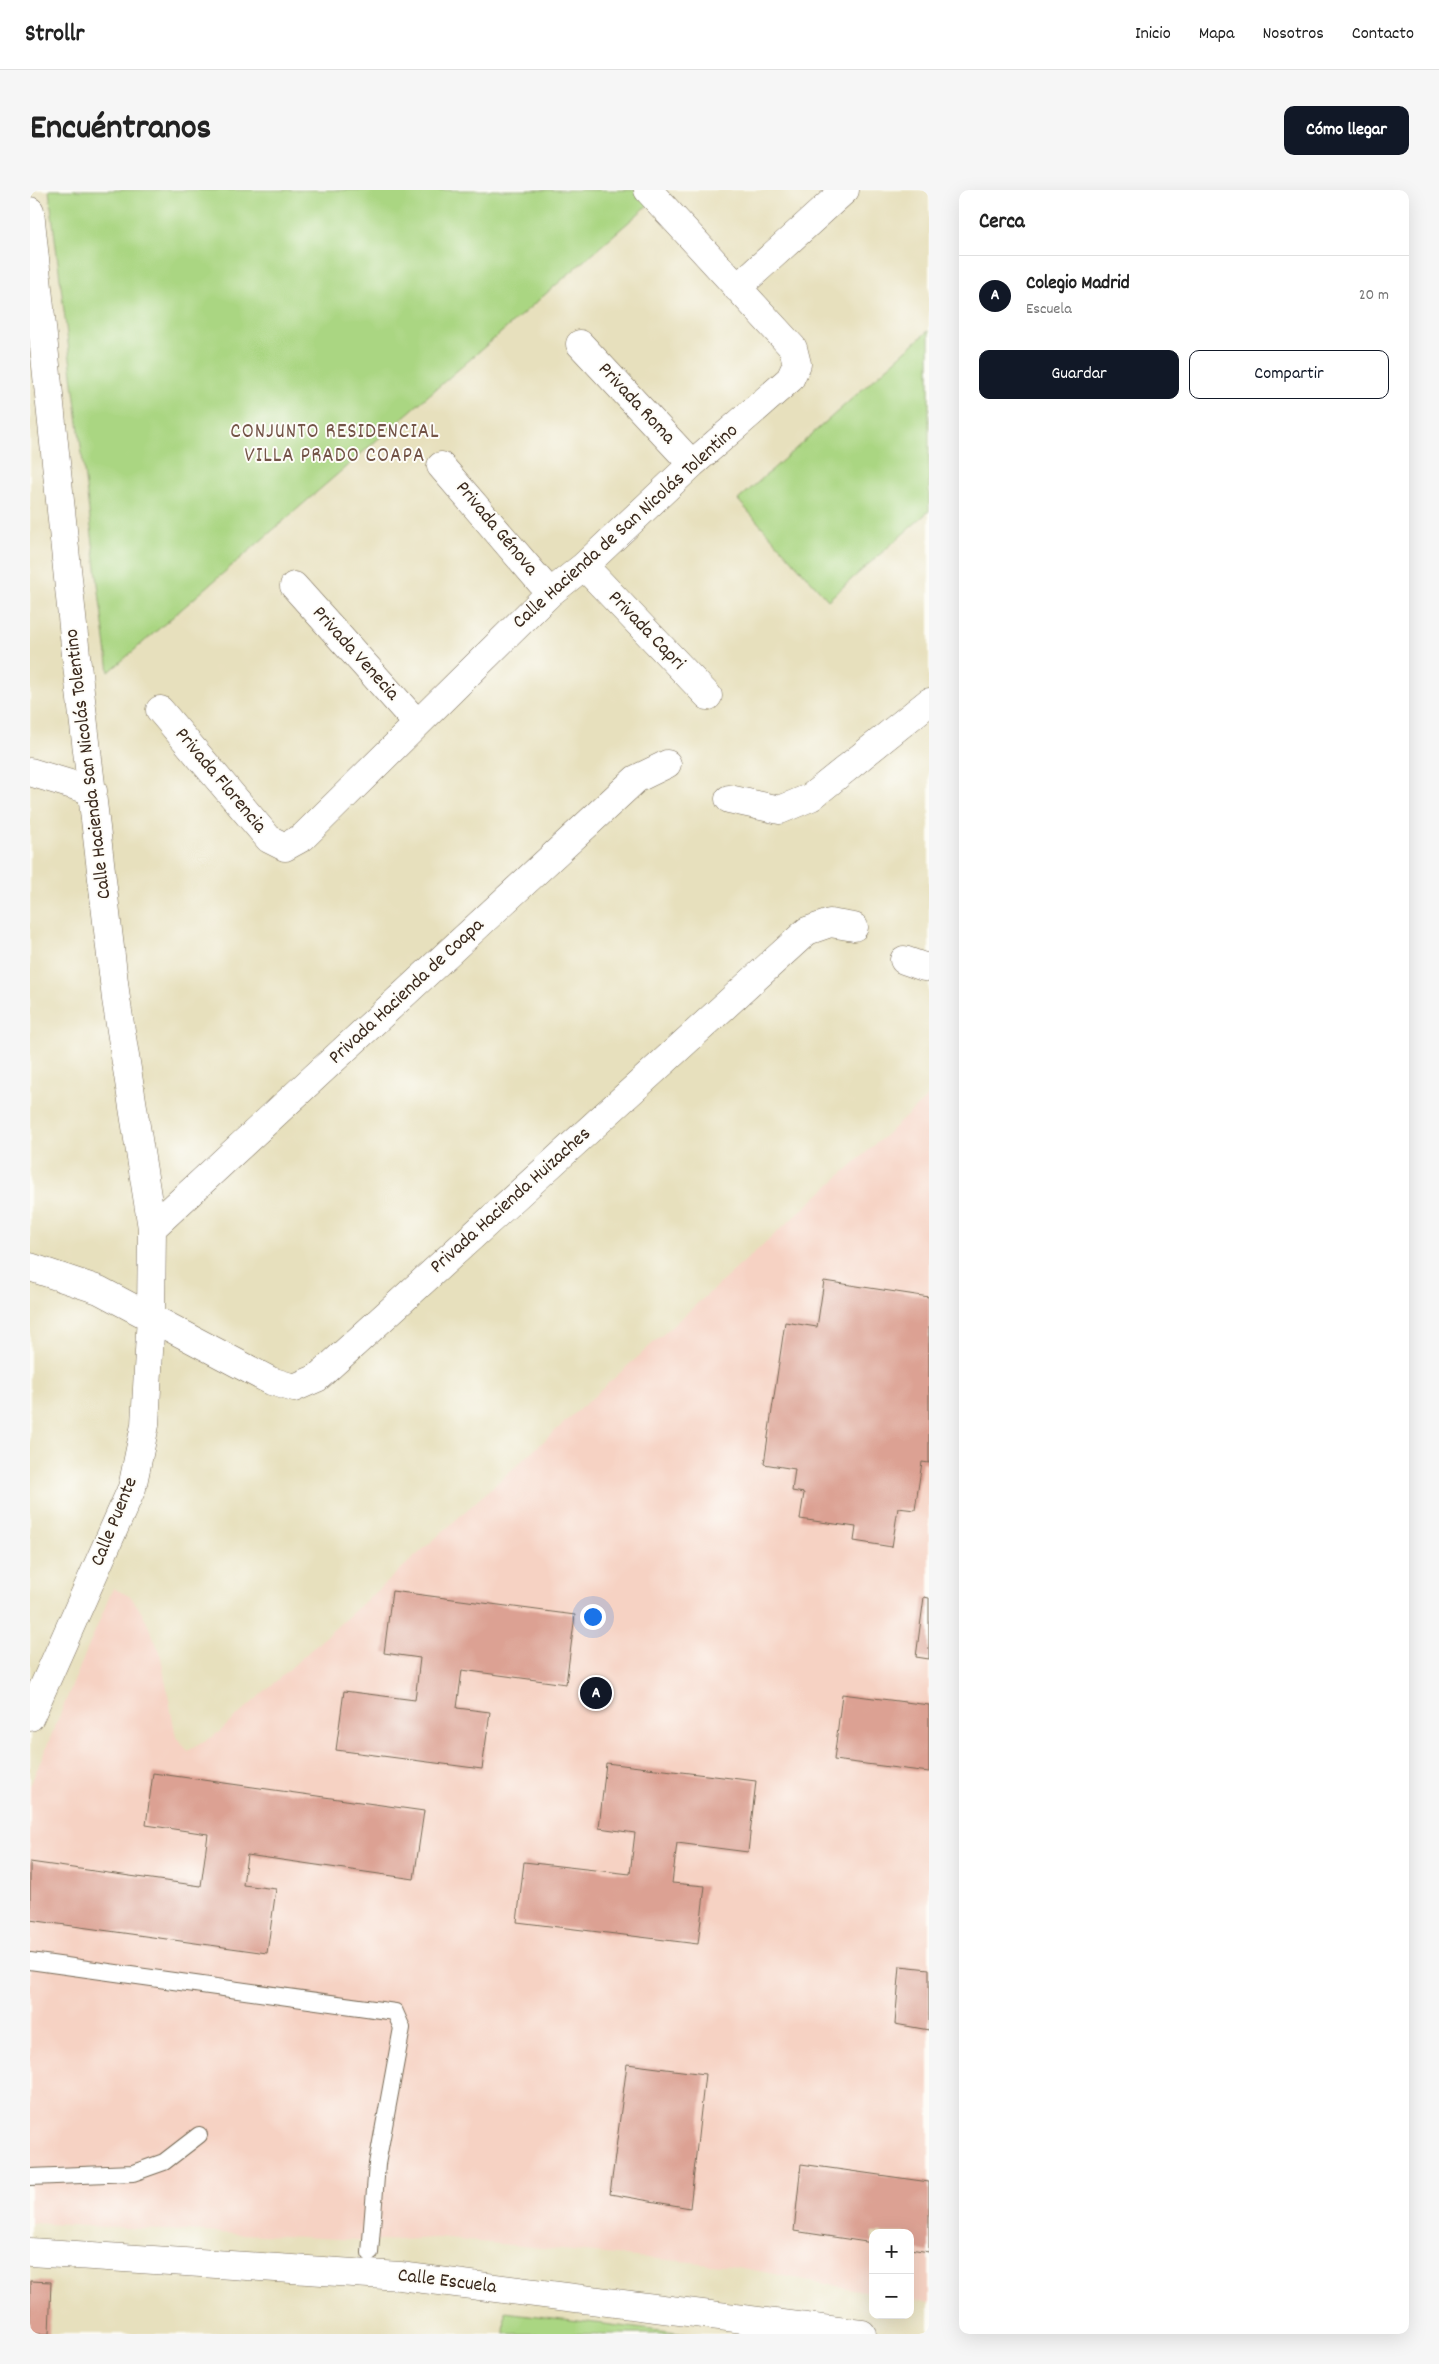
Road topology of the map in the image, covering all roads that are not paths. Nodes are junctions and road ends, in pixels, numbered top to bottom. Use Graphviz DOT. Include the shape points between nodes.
graph roads {
  1 [pos="648,190"];
  2 [pos="845,190"];
  3 [pos="30,211"];
  4 [pos="737,288"];
  5 [pos="580,344"];
  6 [pos="692,464"];
  7 [pos="441,466"];
  8 [pos="584,566"];
  9 [pos="294,586"];
  10 [pos="550,593"];
  11 [pos="708,696"];
  12 [pos="929,702"];
  13 [pos="160,710"];
  14 [pos="416,722"];
  15 [pos="667,764"];
  16 [pos="30,772"];
  17 [pos="93,791"];
  18 [pos="729,799"];
  19 [pos="285,848"];
  20 [pos="854,927"];
  21 [pos="152,1228"];
  22 [pos="30,1267"];
  23 [pos="151,1315"];
  24 [pos="30,1717"];
  25 [pos="30,1961"];
  26 [pos="199,2135"];
  27 [pos="30,2177"];
  28 [pos="30,2252"];
  29 [pos="370,2253"];
  30 [pos="862,2334"];
  1 -- 4 [label="street, Calle Hacienda de San Nicolás Tolentino"];
  2 -- 4 [label="street"];
  3 -- 17 [label="street, Calle Hacienda San Nicolás Tolentino"];
  4 -- 6 [label="street, Calle Hacienda de San Nicolás Tolentino" via="792,348 797,364 790,380"];
  5 -- 6 [label="street, Privada Roma"];
  6 -- 8 [label="street, Calle Hacienda de San Nicolás Tolentino"];
  7 -- 10 [label="street, Privada Génova"];
  8 -- 10 [label="street, Calle Hacienda de San Nicolás Tolentino"];
  8 -- 11 [label="street, Privada Capri"];
  9 -- 14 [label="street, Privada Venecia"];
  10 -- 14 [label="street, Calle Hacienda de San Nicolás Tolentino"];
  12 -- 18 [label="street" via="812,797 780,810"];
  13 -- 19 [label="street, Privada Florencia" via="269,839"];
  14 -- 19 [label="street, Calle Hacienda de San Nicolás Tolentino" via="303,837"];
  15 -- 21 [label="street, Privada Hacienda de Coapa" via="636,779"];
  16 -- 17 [label="street"];
  17 -- 21 [label="street, Calle Hacienda San Nicolás Tolentino" via="116,999"];
  20 -- 23 [label="street, Privada Hacienda Huizaches" via="830,922 807,931 317,1378 294,1388 271,1380"];
  21 -- 23 [label="street, Calle Hacienda San Nicolás Tolentino"];
  22 -- 23 [label="street, Privada Hacienda Huizaches" via="99,1290"];
  23 -- 24 [label="street, Calle Puente" via="145,1425 132,1488"];
  25 -- 29 [label="lane" via="395,2012 402,2028 377,2164"];
  26 -- 27 [label="lane" via="164,2162 133,2173"];
  28 -- 30 [label="street, Calle Escuela" via="400,2276"];
}
